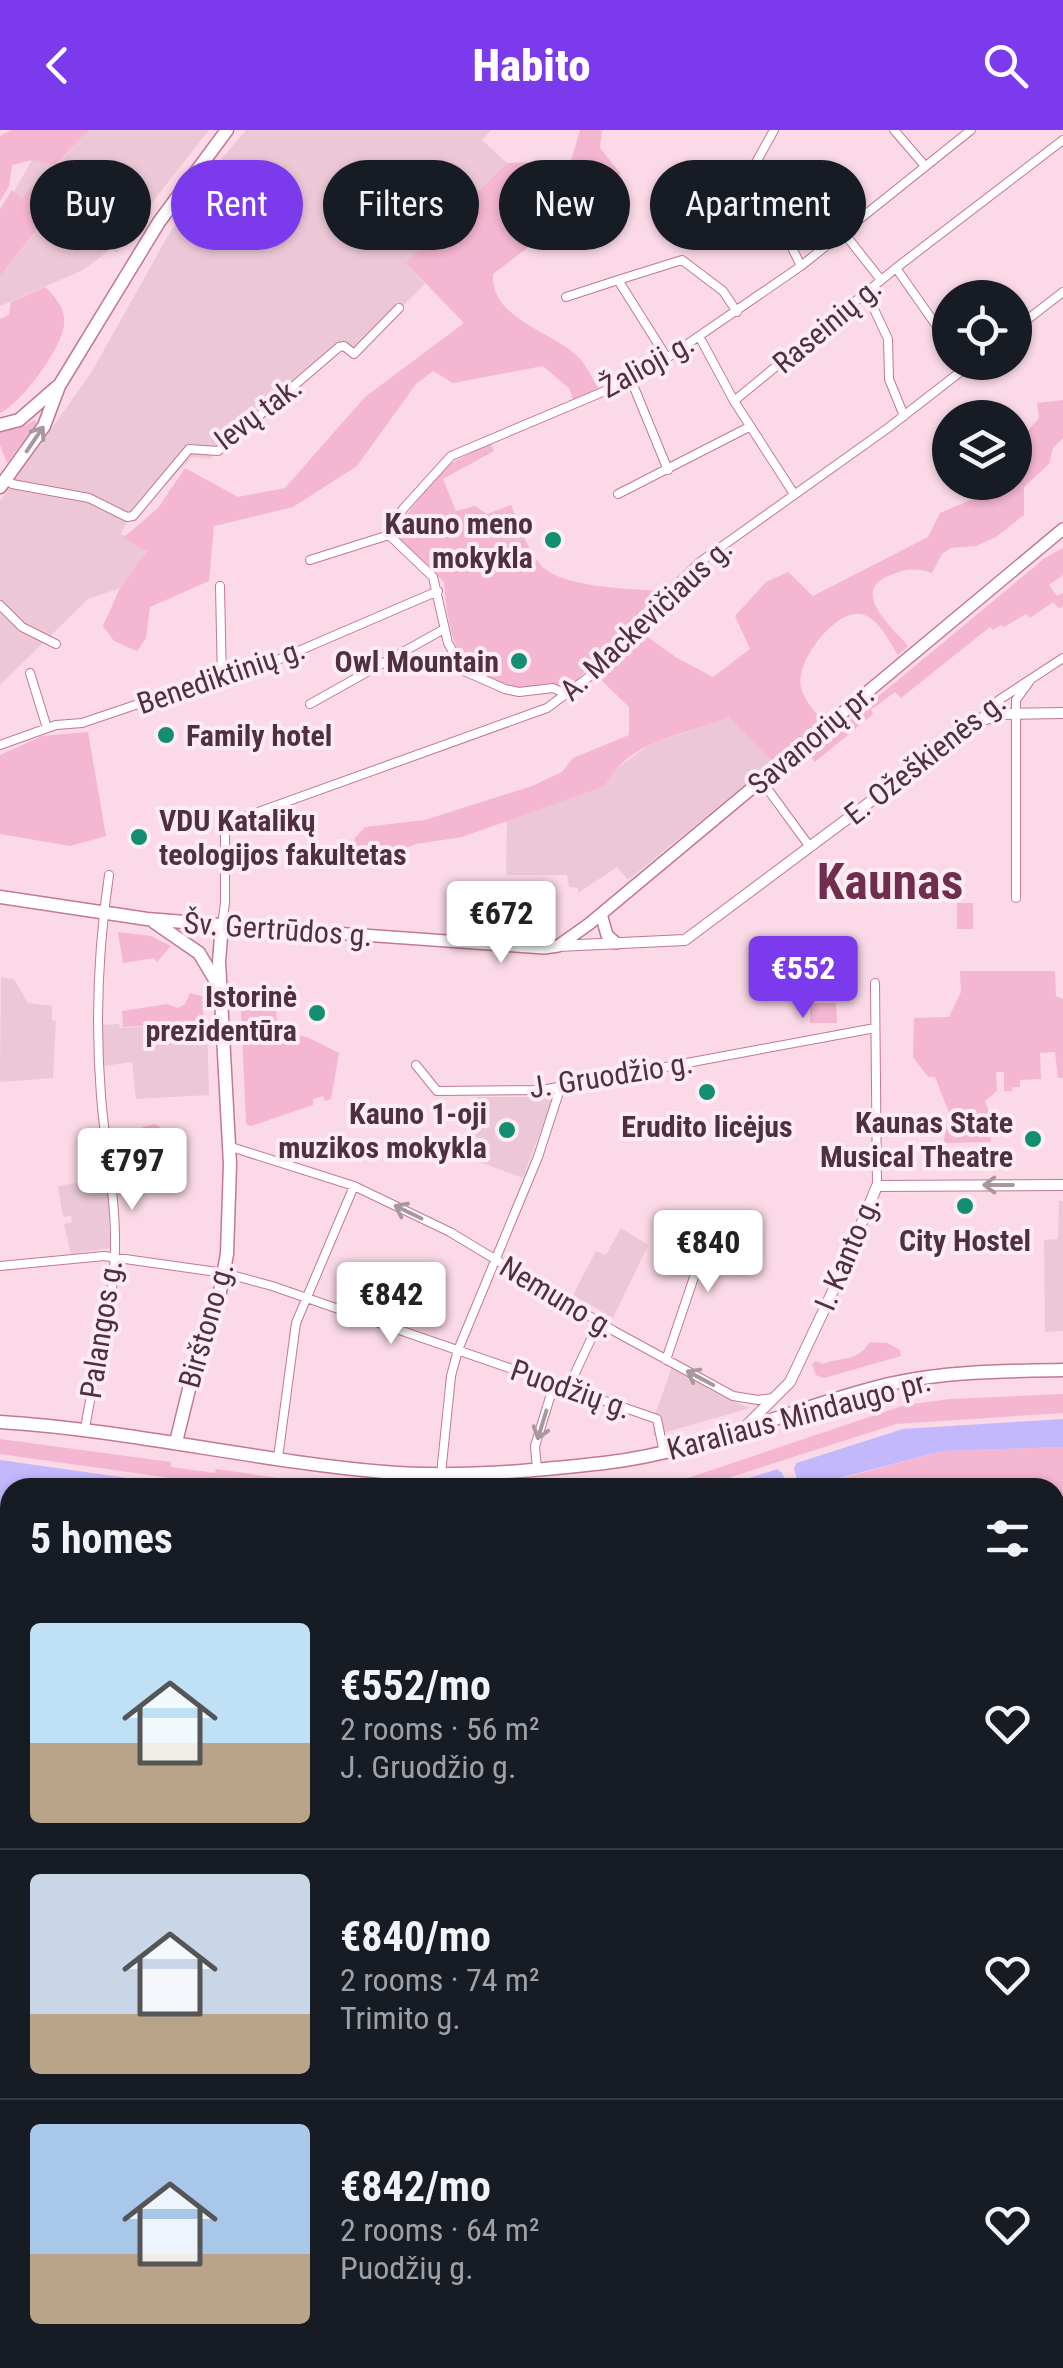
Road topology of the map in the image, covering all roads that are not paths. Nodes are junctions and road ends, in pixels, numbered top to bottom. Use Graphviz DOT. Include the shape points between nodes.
graph roads {
  1 [pos="227,130"];
  2 [pos="774,130"];
  3 [pos="894,130"];
  4 [pos="970,130"];
  5 [pos="1063,140"];
  6 [pos="925,166"];
  7 [pos="866,215"];
  8 [pos="822,250"];
  9 [pos="857,250"];
  10 [pos="802,266"];
  11 [pos="896,268"];
  12 [pos="618,280"];
  13 [pos="881,280"];
  14 [pos="866,292"];
  15 [pos="1063,292"];
  16 [pos="566,297"];
  17 [pos="398,308"];
  18 [pos="737,312"];
  19 [pos="1032,316"];
  20 [pos="932,319"];
  21 [pos="699,336"];
  22 [pos="667,358"];
  23 [pos="631,380"];
  24 [pos="948,380"];
  25 [pos="59,386"];
  26 [pos="734,402"];
  27 [pos="904,416"];
  28 [pos="0,425"];
  29 [pos="750,427"];
  30 [pos="668,470"];
  31 [pos="3,483"];
  32 [pos="618,494"];
  33 [pos="794,494"];
  34 [pos="1063,530"];
  35 [pos="389,534"];
  36 [pos="310,560"];
  37 [pos="220,586"];
  38 [pos="438,591"];
  39 [pos="0,605"];
  40 [pos="444,629"];
  41 [pos="56,644"];
  42 [pos="1063,658"];
  43 [pos="30,673"];
  44 [pos="222,682"];
  45 [pos="1029,682"];
  46 [pos="568,695"];
  47 [pos="310,704"];
  48 [pos="1016,714"];
  49 [pos="1063,714"];
  50 [pos="976,722"];
  51 [pos="47,728"];
  52 [pos="0,746"];
  53 [pos="761,780"];
  54 [pos="810,847"];
  55 [pos="109,875"];
  56 [pos="0,897"];
  57 [pos="1016,898"];
  58 [pos="104,912"];
  59 [pos="601,914"];
  60 [pos="147,918"];
  61 [pos="222,925"];
  62 [pos="616,942"];
  63 [pos="558,946"];
  64 [pos="875,983"];
  65 [pos="222,990"];
  66 [pos="875,1028"];
  67 [pos="416,1066"];
  68 [pos="561,1086"];
  69 [pos="228,1146"];
  70 [pos="354,1186"];
  71 [pos="877,1186"];
  72 [pos="1063,1186"];
  73 [pos="714,1218"];
  74 [pos="114,1258"];
  75 [pos="495,1259"];
  76 [pos="0,1266"];
  77 [pos="224,1273"];
  78 [pos="306,1298"];
  79 [pos="600,1322"];
  80 [pos="458,1350"];
  81 [pos="666,1360"];
  82 [pos="1063,1370"];
  83 [pos="555,1382"];
  84 [pos="569,1386"];
  85 [pos="776,1398"];
  86 [pos="0,1422"];
  87 [pos="85,1429"];
  88 [pos="738,1434"];
  89 [pos="176,1442"];
  90 [pos="664,1453"];
  91 [pos="278,1458"];
  92 [pos="536,1469"];
  93 [pos="441,1474"];
  1 -- 25 [label="main road" via="159,222"];
  2 -- 10 [label="street" via="753,168"];
  3 -- 6 [label="street"];
  4 -- 6 [label="street, Žalioji g."];
  5 -- 11 [label="street, Raseinių g."];
  6 -- 7 [label="street, Žalioji g."];
  8 -- 10 [label="street, Žalioji g."];
  9 -- 13 [label="street"];
  10 -- 18 [label="street, Žalioji g."];
  11 -- 13 [label="street, Raseinių g."];
  11 -- 20 [label="street"];
  12 -- 16 [label="street"];
  12 -- 18 [label="street" via="682,260 724,291"];
  12 -- 22 [label="street"];
  13 -- 14 [label="street, Raseinių g."];
  14 -- 26 [label="street, Raseinių g."];
  14 -- 27 [label="street" via="888,339 888,379"];
  15 -- 19 [label="street"];
  17 -- 31 [label="street, Ievų tak." via="354,354 339,347 218,451 188,449 133,516 89,498"];
  18 -- 21 [label="street, Žalioji g."];
  21 -- 22 [label="street, Žalioji g."];
  21 -- 26 [label="street"];
  22 -- 23 [label="street, Žalioji g."];
  23 -- 30 [label="street"];
  23 -- 35 [label="street, Žalioji g." via="451,456"];
  24 -- 27 [label="street, A. Mackevičiaus g."];
  25 -- 28 [label="main road" via="19,420"];
  31 -- 25 [label="main road, one-way" via="44,426"];
  26 -- 29 [label="street"];
  27 -- 33 [label="street, A. Mackevičiaus g."];
  29 -- 30 [label="street"];
  29 -- 33 [label="street"];
  30 -- 32 [label="street"];
  33 -- 46 [label="street, A. Mackevičiaus g." via="684,575 604,666"];
  34 -- 53 [label="main road, Savanorių pr."];
  35 -- 36 [label="street"];
  35 -- 38 [label="street" via="433,577"];
  37 -- 44 [label="street"];
  38 -- 40 [label="street"];
  38 -- 44 [label="street, Benediktinių g."];
  39 -- 41 [label="street" via="22,627"];
  40 -- 46 [label="street" via="458,664 474,678 505,690 553,688"];
  40 -- 47 [label="street"];
  42 -- 45 [label="street, E. Ožeškienės g."];
  43 -- 51 [label="street"];
  44 -- 51 [label="street, Benediktinių g."];
  45 -- 48 [label="street, E. Ožeškienės g." via="1016,700"];
  45 -- 50 [label="street, E. Ožeškienės g."];
  46 -- 61 [label="street, A. Mackevičiaus g." via="521,720 225,824"];
  48 -- 49 [label="street"];
  48 -- 50 [label="street"];
  48 -- 57 [label="street"];
  50 -- 54 [label="street, E. Ožeškienės g."];
  51 -- 52 [label="street, Benediktinių g."];
  53 -- 54 [label="street"];
  53 -- 59 [label="main road, Savanorių pr."];
  54 -- 62 [label="street, E. Ožeškienės g." via="695,934 678,942"];
  55 -- 58 [label="street, Palangos g."];
  56 -- 58 [label="main road, Šv. Gertrūdos g."];
  58 -- 60 [label="main road, Šv. Gertrūdos g."];
  58 -- 74 [label="street, Palangos g." via="96,1004"];
  59 -- 62 [label="main road"];
  59 -- 63 [label="main road, Savanorių pr."];
  60 -- 61 [label="main road, Šv. Gertrūdos g."];
  60 -- 65 [label="main road" via="199,952"];
  61 -- 63 [label="main road, Šv. Gertrūdos g."];
  61 -- 65 [label="main road, Birštono g."];
  62 -- 63 [label="street"];
  64 -- 66 [label="street, I. Kanto g."];
  65 -- 69 [label="main road, Birštono g."];
  66 -- 68 [label="street, J. Gruodžio g."];
  66 -- 71 [label="street, I. Kanto g."];
  67 -- 68 [label="street, J. Gruodžio g." via="437,1091"];
  68 -- 75 [label="street"];
  69 -- 70 [label="street, Nemuno g."];
  69 -- 77 [label="main road, Birštono g."];
  75 -- 70 [label="street, Nemuno g., one-way"];
  70 -- 78 [label="street"];
  72 -- 71 [label="street, one-way"];
  71 -- 85 [label="street, I. Kanto g." via="790,1382"];
  73 -- 81 [label="street"];
  74 -- 76 [label="street, Puodžių g."];
  74 -- 77 [label="street, Puodžių g."];
  74 -- 87 [label="street, Palangos g."];
  75 -- 79 [label="street, Nemuno g."];
  75 -- 80 [label="street"];
  77 -- 78 [label="street, Puodžių g."];
  77 -- 89 [label="main road, Birštono g."];
  78 -- 80 [label="street, Puodžių g."];
  78 -- 91 [label="street" via="291,1347"];
  79 -- 81 [label="street, Nemuno g."];
  79 -- 84 [label="street"];
  80 -- 83 [label="street, Puodžių g."];
  80 -- 93 [label="street"];
  85 -- 81 [label="street, Nemuno g., one-way" via="733,1396"];
  82 -- 88 [label="main road, Karaliaus Mindaugo pr." via="961,1373 888,1385"];
  83 -- 84 [label="street, Puodžių g."];
  83 -- 92 [label="street, one-way" via="535,1446"];
  84 -- 90 [label="street, Puodžių g." via="657,1419"];
  85 -- 88 [label="street, I. Kanto g."];
  86 -- 87 [label="main road, Karaliaus Mindaugo pr."];
  87 -- 89 [label="main road, Karaliaus Mindaugo pr."];
  88 -- 90 [label="main road, Karaliaus Mindaugo pr."];
  89 -- 91 [label="main road, Karaliaus Mindaugo pr."];
  90 -- 92 [label="main road, Karaliaus Mindaugo pr."];
  91 -- 93 [label="main road, Karaliaus Mindaugo pr."];
  92 -- 93 [label="main road, Karaliaus Mindaugo pr."];
}
